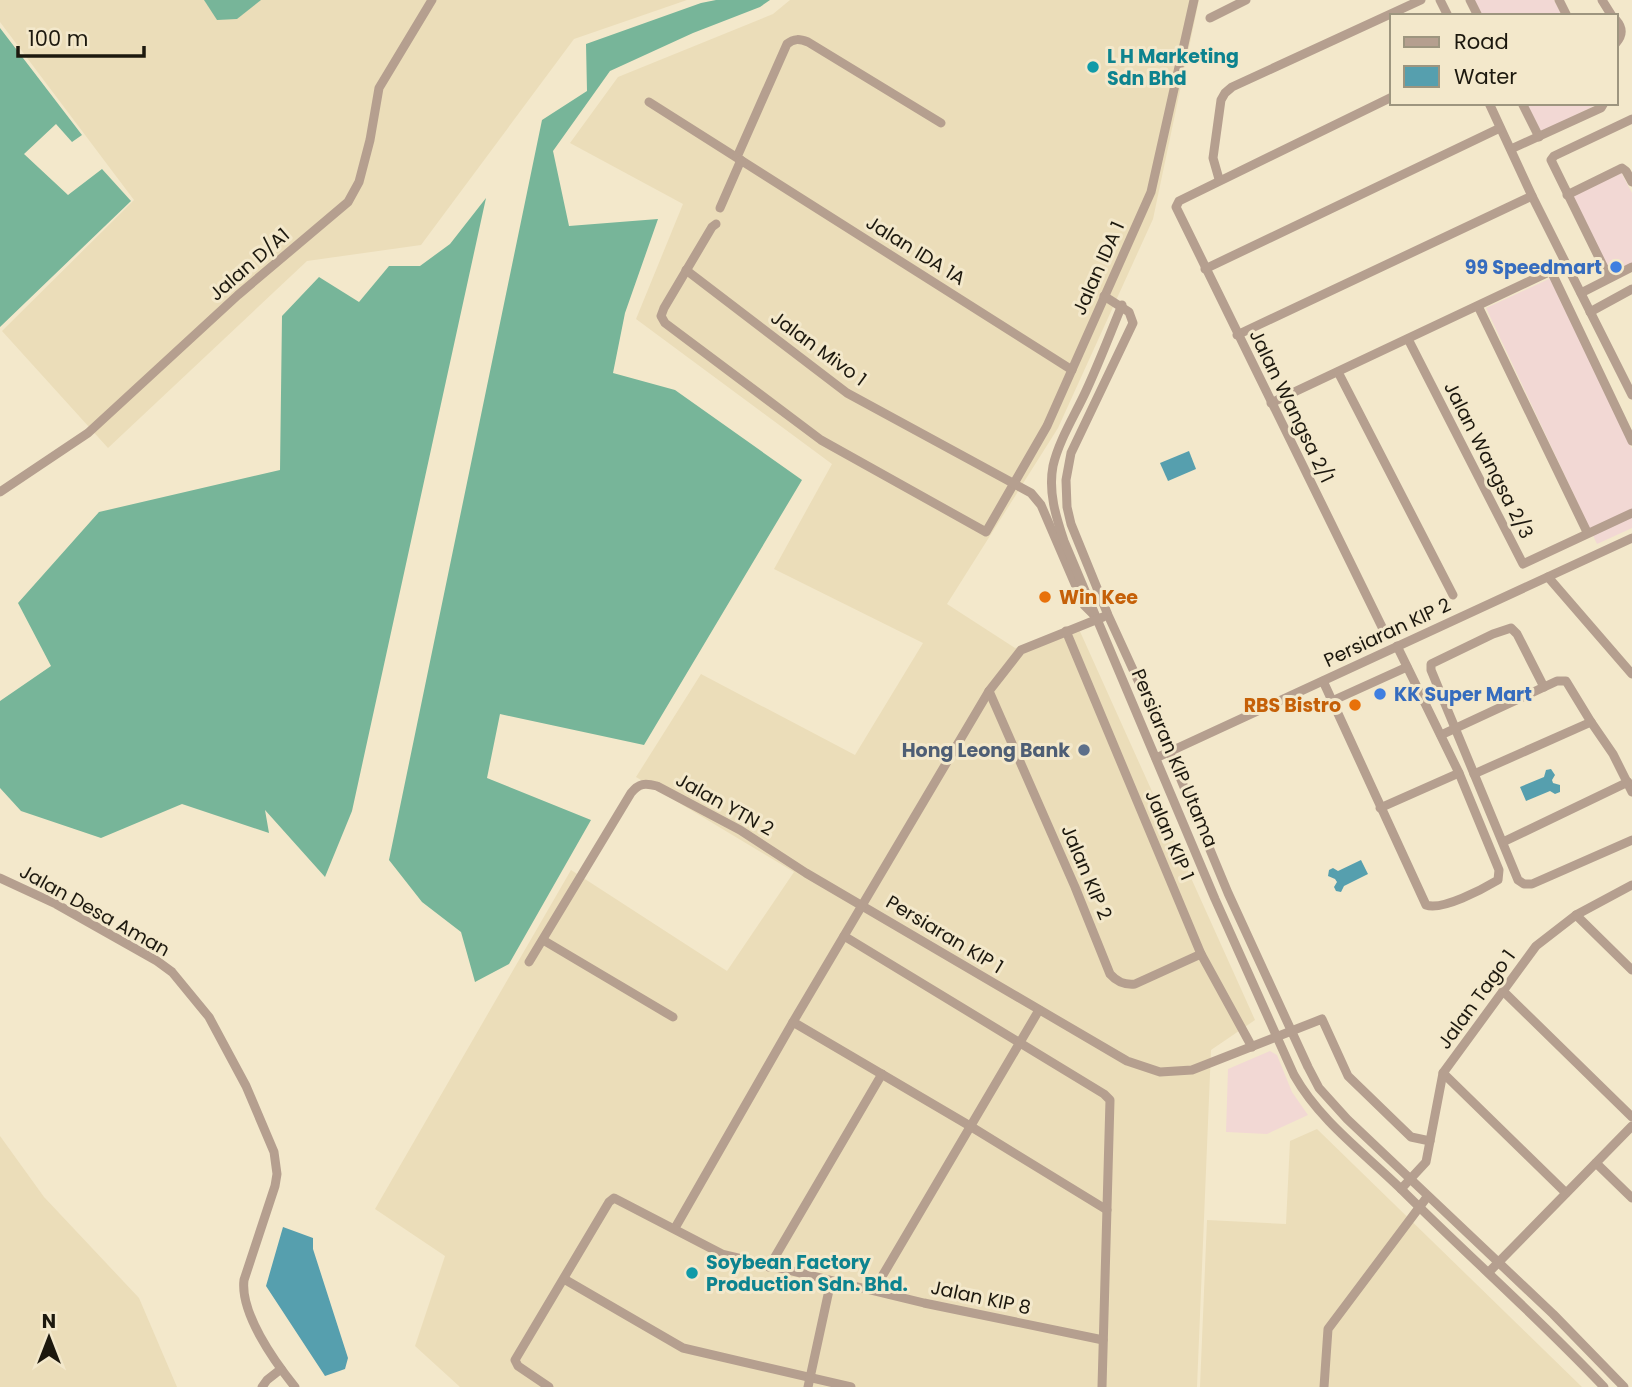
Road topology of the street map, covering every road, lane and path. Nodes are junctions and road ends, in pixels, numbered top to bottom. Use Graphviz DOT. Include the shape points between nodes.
graph roads {
  1 [pos="432,0"];
  2 [pos="1194,0"];
  3 [pos="1246,0"];
  4 [pos="1421,0"];
  5 [pos="1390,14"];
  6 [pos="1391,14"];
  7 [pos="1210,18"];
  8 [pos="1390,98"];
  9 [pos="649,102"];
  10 [pos="1490,105"];
  11 [pos="1523,105"];
  12 [pos="1602,105"];
  13 [pos="1632,119"];
  14 [pos="941,123"];
  15 [pos="1500,128"];
  16 [pos="1539,136"];
  17 [pos="1511,149"];
  18 [pos="739,159"];
  19 [pos="1219,179"];
  20 [pos="1632,182"];
  21 [pos="1567,195"];
  22 [pos="1532,196"];
  23 [pos="720,208"];
  24 [pos="716,224"];
  25 [pos="1566,264"];
  26 [pos="1632,267"];
  27 [pos="1205,269"];
  28 [pos="686,270"];
  29 [pos="1551,271"];
  30 [pos="1609,278"];
  31 [pos="1632,289"];
  32 [pos="1581,293"];
  33 [pos="1104,296"];
  34 [pos="1122,305"];
  35 [pos="1478,306"];
  36 [pos="1590,312"];
  37 [pos="1237,335"];
  38 [pos="1408,339"];
  39 [pos="1072,370"];
  40 [pos="1338,372"];
  41 [pos="1632,395"];
  42 [pos="1271,403"];
  43 [pos="1632,441"];
  44 [pos="1013,483"];
  45 [pos="0,492"];
  46 [pos="1052,496"];
  47 [pos="1066,496"];
  48 [pos="1632,513"];
  49 [pos="1587,533"];
  50 [pos="1632,538"];
  51 [pos="1548,577"];
  52 [pos="1453,595"];
  53 [pos="1103,617"];
  54 [pos="1382,627"];
  55 [pos="1066,631"];
  56 [pos="1397,646"];
  57 [pos="1407,667"];
  58 [pos="1632,674"];
  59 [pos="1323,681"];
  60 [pos="1544,687"];
  61 [pos="989,691"];
  62 [pos="1332,701"];
  63 [pos="1450,713"];
  64 [pos="1434,721"];
  65 [pos="1591,722"];
  66 [pos="1456,728"];
  67 [pos="1441,735"];
  68 [pos="1170,752"];
  69 [pos="1156,758"];
  70 [pos="1459,773"];
  71 [pos="1474,774"];
  72 [pos="1628,782"];
  73 [pos="1632,792"];
  74 [pos="1380,808"];
  75 [pos="1632,840"];
  76 [pos="1503,842"];
  77 [pos="0,878"];
  78 [pos="1632,885"];
  79 [pos="862,905"];
  80 [pos="1576,915"];
  81 [pos="844,936"];
  82 [pos="543,940"];
  83 [pos="1201,954"];
  84 [pos="529,962"];
  85 [pos="1632,970"];
  86 [pos="1503,990"];
  87 [pos="1039,1010"];
  88 [pos="673,1017"];
  89 [pos="793,1022"];
  90 [pos="1293,1030"];
  91 [pos="1278,1036"];
  92 [pos="1020,1042"];
  93 [pos="1252,1047"];
  94 [pos="1443,1073"];
  95 [pos="881,1074"];
  96 [pos="1632,1118"];
  97 [pos="970,1126"];
  98 [pos="1632,1126"];
  99 [pos="1430,1141"];
  100 [pos="1595,1163"];
  101 [pos="1411,1179"];
  102 [pos="1401,1189"];
  103 [pos="1566,1193"];
  104 [pos="1427,1197"];
  105 [pos="1632,1198"];
  106 [pos="1418,1208"];
  107 [pos="1107,1210"];
  108 [pos="675,1228"];
  109 [pos="1499,1262"];
  110 [pos="769,1266"];
  111 [pos="1489,1272"];
  112 [pos="564,1279"];
  113 [pos="831,1281"];
  114 [pos="874,1290"];
  115 [pos="1103,1340"];
  116 [pos="281,1369"];
  117 [pos="1611,1374"];
  118 [pos="809,1382"];
  119 [pos="1599,1386"];
  120 [pos="262,1387"];
  121 [pos="295,1387"];
  122 [pos="549,1387"];
  123 [pos="850,1387"];
  124 [pos="1102,1387"];
  125 [pos="1324,1387"];
  126 [pos="1624,1387"];
  1 -- 45 [label="street, Jalan D/A1" via="379,88 359,182 348,202 238,295 88,433"];
  2 -- 33 [label="street, Jalan IDA 1" via="1151,192"];
  3 -- 7 [label="street"];
  4 -- 6 [label="street"];
  5 -- 19 [label="street" via="1224,93 1213,159"];
  8 -- 19 [label="street"];
  9 -- 18 [label="street, Jalan IDA 1A"];
  10 -- 15 [label="street"];
  11 -- 16 [label="street"];
  12 -- 16 [label="street"];
  13 -- 21 [label="street" via="1552,158"];
  14 -- 18 [label="street" via="808,42 792,40"];
  15 -- 17 [label="street"];
  15 -- 27 [label="street"];
  16 -- 17 [label="street"];
  17 -- 22 [label="street"];
  18 -- 23 [label="street"];
  18 -- 39 [label="street, Jalan IDA 1A"];
  19 -- 27 [label="street, Jalan Wangsa 2/1" via="1178,201 1176,207"];
  20 -- 21 [label="street" via="1622,168"];
  21 -- 30 [label="street"];
  22 -- 25 [label="street"];
  22 -- 37 [label="street"];
  24 -- 28 [label="street"];
  25 -- 29 [label="street"];
  25 -- 32 [label="street"];
  26 -- 30 [label="street"];
  27 -- 37 [label="street, Jalan Wangsa 2/1"];
  28 -- 44 [label="street, Jalan Mivo 1" via="847,393"];
  28 -- 44 [label="street, Jalan IDA 1" via="662,312 665,323 821,440 986,532"];
  29 -- 35 [label="street"];
  29 -- 43 [label="street"];
  30 -- 32 [label="street"];
  31 -- 36 [label="street"];
  32 -- 36 [label="street"];
  33 -- 34 [label="street"];
  33 -- 39 [label="street, Jalan IDA 1"];
  34 -- 46 [label="street, Persiaran KIP Utama" via="1053,466"];
  34 -- 47 [label="street, Persiaran KIP Utama" via="1133,323 1071,453"];
  35 -- 38 [label="street"];
  35 -- 49 [label="street"];
  36 -- 41 [label="street"];
  37 -- 42 [label="street, Jalan Wangsa 2/1"];
  38 -- 40 [label="street"];
  38 -- 49 [label="street, Jalan Wangsa 2/3" via="1523,564"];
  39 -- 44 [label="street, Jalan IDA 1" via="1047,426"];
  40 -- 42 [label="street"];
  40 -- 52 [label="street"];
  42 -- 54 [label="street, Jalan Wangsa 2/1"];
  44 -- 53 [label="street, Jalan Mivo 1" via="1041,505 1084,605"];
  46 -- 47 [label="street"];
  46 -- 53 [label="street, Persiaran KIP Utama" via="1064,541"];
  47 -- 53 [label="street, Persiaran KIP Utama"];
  48 -- 49 [label="street, Jalan Wangsa 2/3"];
  50 -- 51 [label="street, Persiaran KIP 2"];
  51 -- 56 [label="street, Persiaran KIP 2"];
  51 -- 58 [label="street"];
  53 -- 55 [label="street, Persiaran KIP 1"];
  53 -- 68 [label="street, Persiaran KIP Utama"];
  53 -- 69 [label="street, Persiaran KIP Utama"];
  55 -- 61 [label="street, Persiaran KIP 1" via="1021,650"];
  55 -- 83 [label="street, Jalan KIP 1"];
  56 -- 57 [label="street"];
  56 -- 59 [label="street, Persiaran KIP 2"];
  57 -- 62 [label="street"];
  57 -- 64 [label="street"];
  59 -- 62 [label="street"];
  59 -- 68 [label="street, Persiaran KIP 2"];
  60 -- 63 [label="street" via="1514,630 1504,629 1432,662 1431,670"];
  60 -- 65 [label="street" via="1566,681"];
  60 -- 66 [label="street"];
  61 -- 79 [label="street, Persiaran KIP 1"];
  61 -- 83 [label="street, Jalan KIP 2" via="1110,974 1115,980 1135,984"];
  62 -- 74 [label="street"];
  63 -- 64 [label="street"];
  63 -- 66 [label="street"];
  64 -- 67 [label="street"];
  65 -- 71 [label="street"];
  65 -- 72 [label="street"];
  66 -- 67 [label="street"];
  66 -- 71 [label="street"];
  67 -- 70 [label="street"];
  68 -- 69 [label="street, Persiaran KIP 2"];
  68 -- 90 [label="street, Persiaran KIP Utama" via="1228,893"];
  69 -- 91 [label="street, Persiaran KIP Utama"];
  70 -- 74 [label="street"];
  70 -- 74 [label="street" via="1499,870 1498,880 1487,886 1439,907 1426,905"];
  71 -- 76 [label="street"];
  72 -- 73 [label="street"];
  72 -- 76 [label="street"];
  75 -- 76 [label="street" via="1532,884 1518,880"];
  77 -- 116 [label="street, Jalan Desa Aman" via="157,961 172,972 209,1017 246,1086 277,1162 275,1186 243,1287 250,1315"];
  78 -- 80 [label="street, Jalan Tago 1"];
  79 -- 81 [label="street"];
  79 -- 82 [label="street, Jalan YTN 2" via="740,830 646,783 631,793"];
  79 -- 87 [label="street, Persiaran KIP 1"];
  80 -- 85 [label="street"];
  80 -- 86 [label="street, Jalan Tago 1" via="1536,946"];
  81 -- 89 [label="street"];
  81 -- 92 [label="street"];
  82 -- 84 [label="street, Jalan YTN 2"];
  82 -- 88 [label="street"];
  83 -- 93 [label="street, Jalan KIP 1"];
  86 -- 94 [label="street, Jalan Tago 1"];
  86 -- 96 [label="street"];
  87 -- 92 [label="street"];
  87 -- 93 [label="street, Persiaran KIP 1" via="1127,1061 1160,1072 1192,1070"];
  89 -- 95 [label="street"];
  89 -- 108 [label="street"];
  90 -- 91 [label="street, Persiaran KIP 1"];
  90 -- 99 [label="street, Persiaran KIP 1" via="1322,1019 1348,1076 1411,1137"];
  90 -- 101 [label="street, Persiaran KIP Utama" via="1319,1088"];
  91 -- 93 [label="street, Persiaran KIP 1"];
  91 -- 102 [label="street, Persiaran KIP Utama" via="1307,1097"];
  92 -- 97 [label="street"];
  92 -- 107 [label="street" via="1110,1100"];
  94 -- 99 [label="street, Jalan Tago 1"];
  94 -- 103 [label="street"];
  95 -- 97 [label="street"];
  95 -- 110 [label="street"];
  97 -- 107 [label="street"];
  97 -- 114 [label="street"];
  98 -- 100 [label="street"];
  99 -- 101 [label="street, Jalan Tago 1" via="1426,1162"];
  100 -- 103 [label="street"];
  100 -- 105 [label="street"];
  101 -- 102 [label="street, Jalan Tago 1"];
  101 -- 104 [label="street"];
  102 -- 106 [label="street"];
  103 -- 109 [label="street"];
  104 -- 106 [label="street"];
  104 -- 109 [label="street"];
  106 -- 111 [label="street"];
  106 -- 125 [label="street" via="1328,1329"];
  107 -- 115 [label="street"];
  108 -- 110 [label="street, Jalan KIP 8" via="722,1254"];
  108 -- 112 [label="street, Jalan KIP 8" via="611,1199"];
  109 -- 111 [label="street"];
  109 -- 117 [label="street"];
  110 -- 113 [label="street, Jalan KIP 8"];
  111 -- 119 [label="street"];
  112 -- 118 [label="street" via="683,1348"];
  112 -- 122 [label="street" via="516,1358 516,1364"];
  113 -- 114 [label="street, Jalan KIP 8"];
  113 -- 118 [label="street"];
  114 -- 115 [label="street, Jalan KIP 8"];
  115 -- 124 [label="street"];
  116 -- 120 [label="street"];
  116 -- 121 [label="street, Jalan Desa Aman"];
  117 -- 119 [label="street"];
  117 -- 126 [label="street"];
  118 -- 123 [label="street"];
}
